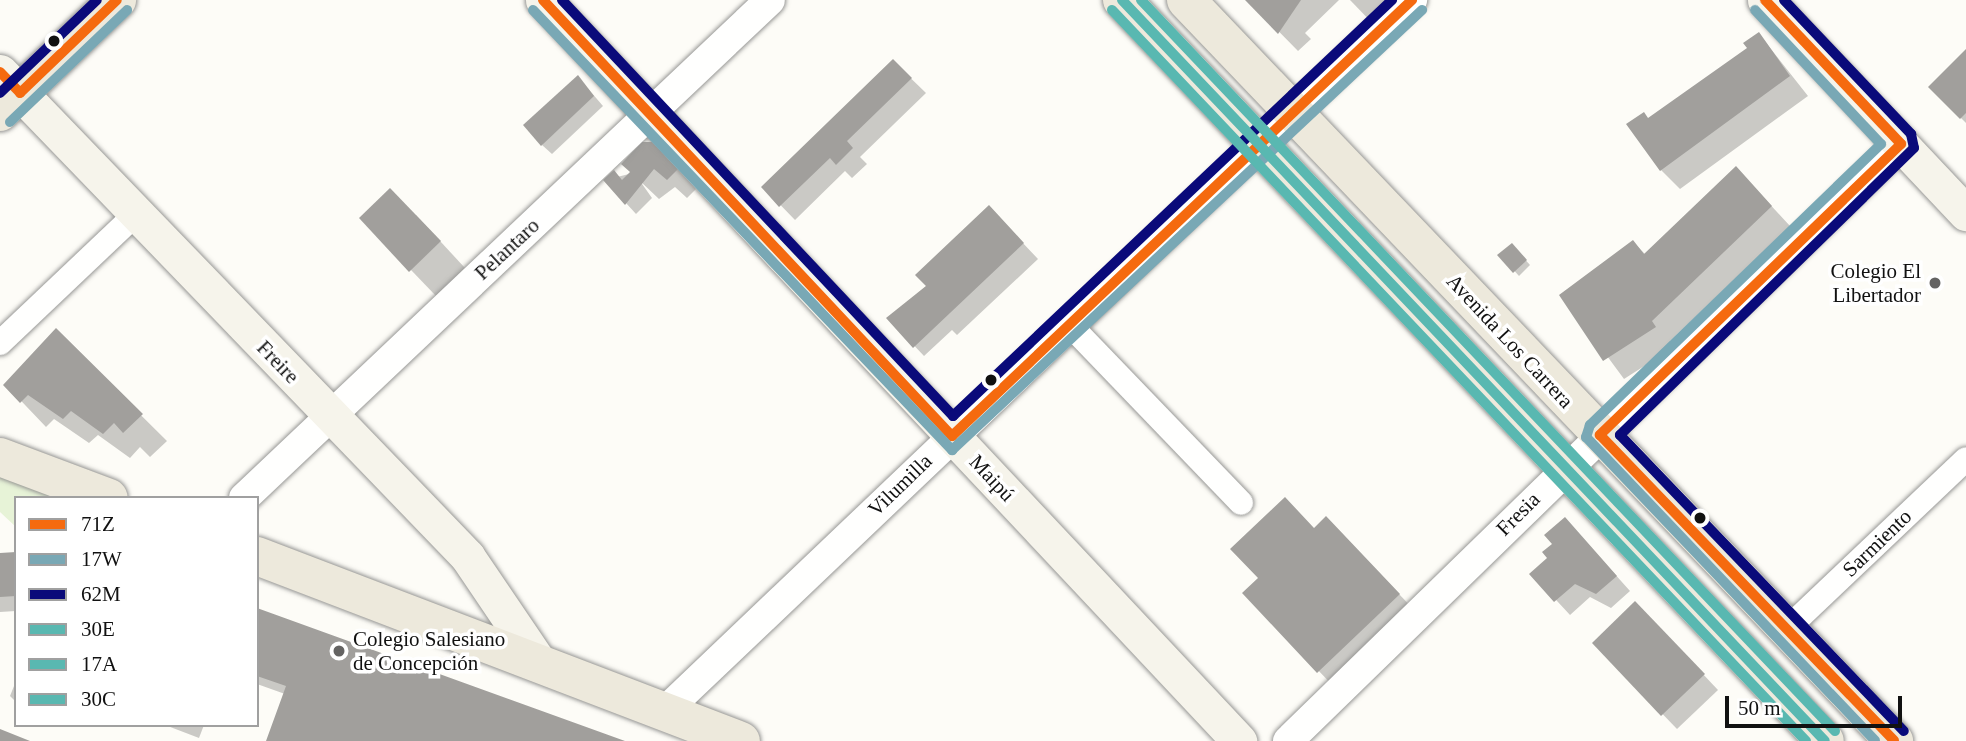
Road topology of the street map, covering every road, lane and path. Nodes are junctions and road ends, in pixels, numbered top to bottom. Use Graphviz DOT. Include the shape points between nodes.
graph roads {
  1 [pos="117,0"];
  2 [pos="543,0"];
  3 [pos="770,0"];
  4 [pos="1122,0"];
  5 [pos="1186,0"];
  6 [pos="1412,0"];
  7 [pos="1765,0"];
  8 [pos="7,92"];
  9 [pos="1293,112"];
  10 [pos="651,113"];
  11 [pos="1259,144"];
  12 [pos="1901,144"];
  13 [pos="1966,213"];
  14 [pos="136,214"];
  15 [pos="1069,324"];
  16 [pos="0,343"];
  17 [pos="330,416"];
  18 [pos="1600,435"];
  19 [pos="952,436"];
  20 [pos="0,457"];
  21 [pos="1966,458"];
  22 [pos="1566,466"];
  23 [pos="104,496"];
  24 [pos="246,496"];
  25 [pos="1241,503"];
  26 [pos="259,557"];
  27 [pos="1788,628"];
  28 [pos="540,664"];
  29 [pos="664,712"];
  30 [pos="741,741"];
  31 [pos="1239,741"];
  32 [pos="1288,741"];
  33 [pos="1825,741"];
  34 [pos="1894,741"];
  1 -- 8 [label="main road"];
  2 -- 10 [label="main road, Maipú"];
  3 -- 10 [label="street, Pelantaro"];
  4 -- 11 [label="main road"];
  5 -- 9 [label="main road, Avenida Los Carrera"];
  6 -- 9 [label="street, Vilumilla"];
  7 -- 12 [label="main road"];
  8 -- 14 [label="main road, Freire"];
  9 -- 11 [label="street, Vilumilla"];
  9 -- 18 [label="main road, Avenida Los Carrera"];
  10 -- 17 [label="street, Pelantaro"];
  10 -- 19 [label="main road, Maipú"];
  11 -- 15 [label="street, Vilumilla"];
  11 -- 22 [label="main road"];
  12 -- 13 [label="main road"];
  12 -- 18 [label="street, Fresia"];
  14 -- 16 [label="street"];
  14 -- 17 [label="main road, Freire"];
  15 -- 19 [label="street, Vilumilla"];
  15 -- 25 [label="street"];
  17 -- 24 [label="street, Pelantaro"];
  17 -- 28 [label="main road, Freire" via="467,556"];
  18 -- 22 [label="street, Fresia"];
  18 -- 27 [label="main road, Avenida Los Carrera"];
  19 -- 29 [label="street, Vilumilla"];
  19 -- 31 [label="main road, Maipú"];
  20 -- 23 [label="main road"];
  21 -- 27 [label="street, Sarmiento"];
  22 -- 32 [label="street, Fresia"];
  22 -- 33 [label="main road"];
  26 -- 28 [label="main road"];
  27 -- 34 [label="main road, Avenida Los Carrera"];
  28 -- 29 [label="main road"];
  29 -- 30 [label="main road"];
}
